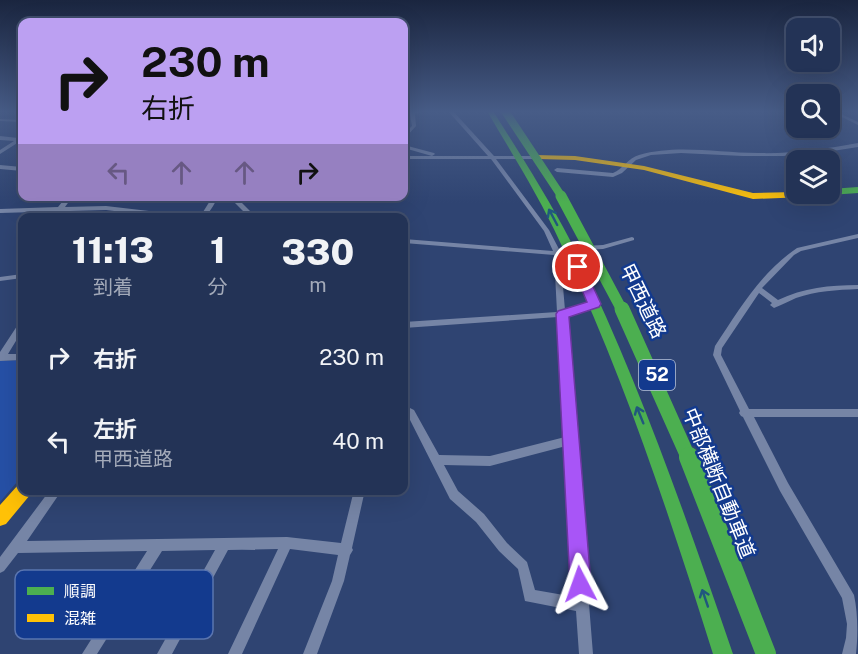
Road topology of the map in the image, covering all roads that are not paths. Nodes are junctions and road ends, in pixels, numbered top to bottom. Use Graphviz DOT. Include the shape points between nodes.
graph roads {
  1 [pos="17,142"];
  2 [pos="478,142"];
  3 [pos="510,142"];
  4 [pos="523,142"];
  5 [pos="525,142"];
  6 [pos="528,142"];
  7 [pos="858,145"];
  8 [pos="408,148"];
  9 [pos="0,152"];
  10 [pos="441,157"];
  11 [pos="492,157"];
  12 [pos="520,157"];
  13 [pos="539,157"];
  14 [pos="408,158"];
  15 [pos="628,165"];
  16 [pos="0,166"];
  17 [pos="18,168"];
  18 [pos="557,170"];
  19 [pos="858,190"];
  20 [pos="840,191"];
  21 [pos="786,195"];
  22 [pos="66,201"];
  23 [pos="236,201"];
  24 [pos="61,208"];
  25 [pos="77,208"];
  26 [pos="0,211"];
  27 [pos="74,213"];
  28 [pos="155,213"];
  29 [pos="249,213"];
  30 [pos="858,236"];
  31 [pos="632,239"];
  32 [pos="408,240"];
  33 [pos="594,248"];
  34 [pos="561,250"];
  35 [pos="18,277"];
  36 [pos="0,279"];
  37 [pos="858,287"];
  38 [pos="758,288"];
  39 [pos="594,304"];
  40 [pos="562,314"];
  41 [pos="408,325"];
  42 [pos="18,331"];
  43 [pos="18,357"];
  44 [pos="1,358"];
  45 [pos="408,412"];
  46 [pos="744,413"];
  47 [pos="858,413"];
  48 [pos="570,440"];
  49 [pos="437,460"];
  50 [pos="20,495"];
  51 [pos="53,495"];
  52 [pos="359,495"];
  53 [pos="0,518"];
  54 [pos="225,543"];
  55 [pos="287,543"];
  56 [pos="159,544"];
  57 [pos="15,547"];
  58 [pos="347,550"];
  59 [pos="0,567"];
  60 [pos="142,570"];
  61 [pos="210,570"];
  62 [pos="582,605"];
  63 [pos="99,639"];
  64 [pos="172,639"];
  65 [pos="89,654"];
  66 [pos="164,654"];
  67 [pos="235,654"];
  68 [pos="310,654"];
  69 [pos="586,654"];
  70 [pos="723,654"];
  71 [pos="756,654"];
  72 [pos="766,654"];
  73 [pos="776,654"];
  74 [pos="849,654"];
  1 -- 9 [label="street"];
  2 -- 11 [label="street"];
  3 -- 12 [label="main road, 52"];
  4 -- 71 [label="main road, 中部横断自動車道, bridge" via="608,292 685,467"];
  5 -- 72 [label="main road, 中部横断自動車道, bridge" via="559,192 614,292 693,468"];
  6 -- 13 [label="main road, 甲西道路 / 52"];
  7 -- 15 [label="street" via="799,154 693,151 636,157"];
  8 -- 10 [label="street"];
  10 -- 11 [label="street"];
  10 -- 14 [label="street"];
  11 -- 12 [label="street"];
  11 -- 34 [label="street"];
  12 -- 13 [label="street"];
  34 -- 12 [label="main road, 52, one-way"];
  13 -- 15 [label="main road"];
  13 -- 33 [label="main road, 甲西道路 / 52"];
  15 -- 18 [label="street" via="613,175"];
  15 -- 21 [label="main road" via="753,196"];
  16 -- 17 [label="street"];
  19 -- 20 [label="main road"];
  22 -- 24 [label="street"];
  23 -- 29 [label="street"];
  24 -- 25 [label="street"];
  24 -- 26 [label="street"];
  25 -- 27 [label="street"];
  25 -- 28 [label="street"];
  30 -- 38 [label="street" via="799,249"];
  31 -- 33 [label="street"];
  32 -- 34 [label="street"];
  33 -- 34 [label="street"];
  33 -- 73 [label="main road, 甲西道路 / 52" via="642,342 711,495"];
  34 -- 39 [label="main road, 52"];
  34 -- 40 [label="street"];
  35 -- 36 [label="street"];
  37 -- 38 [label="street" via="799,294 775,304"];
  38 -- 46 [label="street" via="718,348 721,367"];
  39 -- 40 [label="street"];
  70 -- 39 [label="main road, 52, one-way" via="643,423"];
  40 -- 41 [label="street"];
  40 -- 48 [label="street"];
  42 -- 44 [label="street"];
  43 -- 44 [label="street"];
  45 -- 49 [label="street"];
  46 -- 47 [label="street"];
  46 -- 74 [label="street" via="848,595 854,614"];
  48 -- 49 [label="street" via="490,461"];
  48 -- 62 [label="street"];
  49 -- 62 [label="street" via="454,495 523,566 530,596"];
  50 -- 53 [label="main road"];
  51 -- 57 [label="street"];
  52 -- 58 [label="street"];
  54 -- 55 [label="street"];
  54 -- 56 [label="street"];
  54 -- 61 [label="street"];
  55 -- 58 [label="street"];
  55 -- 67 [label="street"];
  56 -- 57 [label="street"];
  56 -- 60 [label="street"];
  57 -- 59 [label="street"];
  58 -- 68 [label="street"];
  62 -- 69 [label="street"];
  63 -- 65 [label="street"];
  64 -- 66 [label="street"];
}
